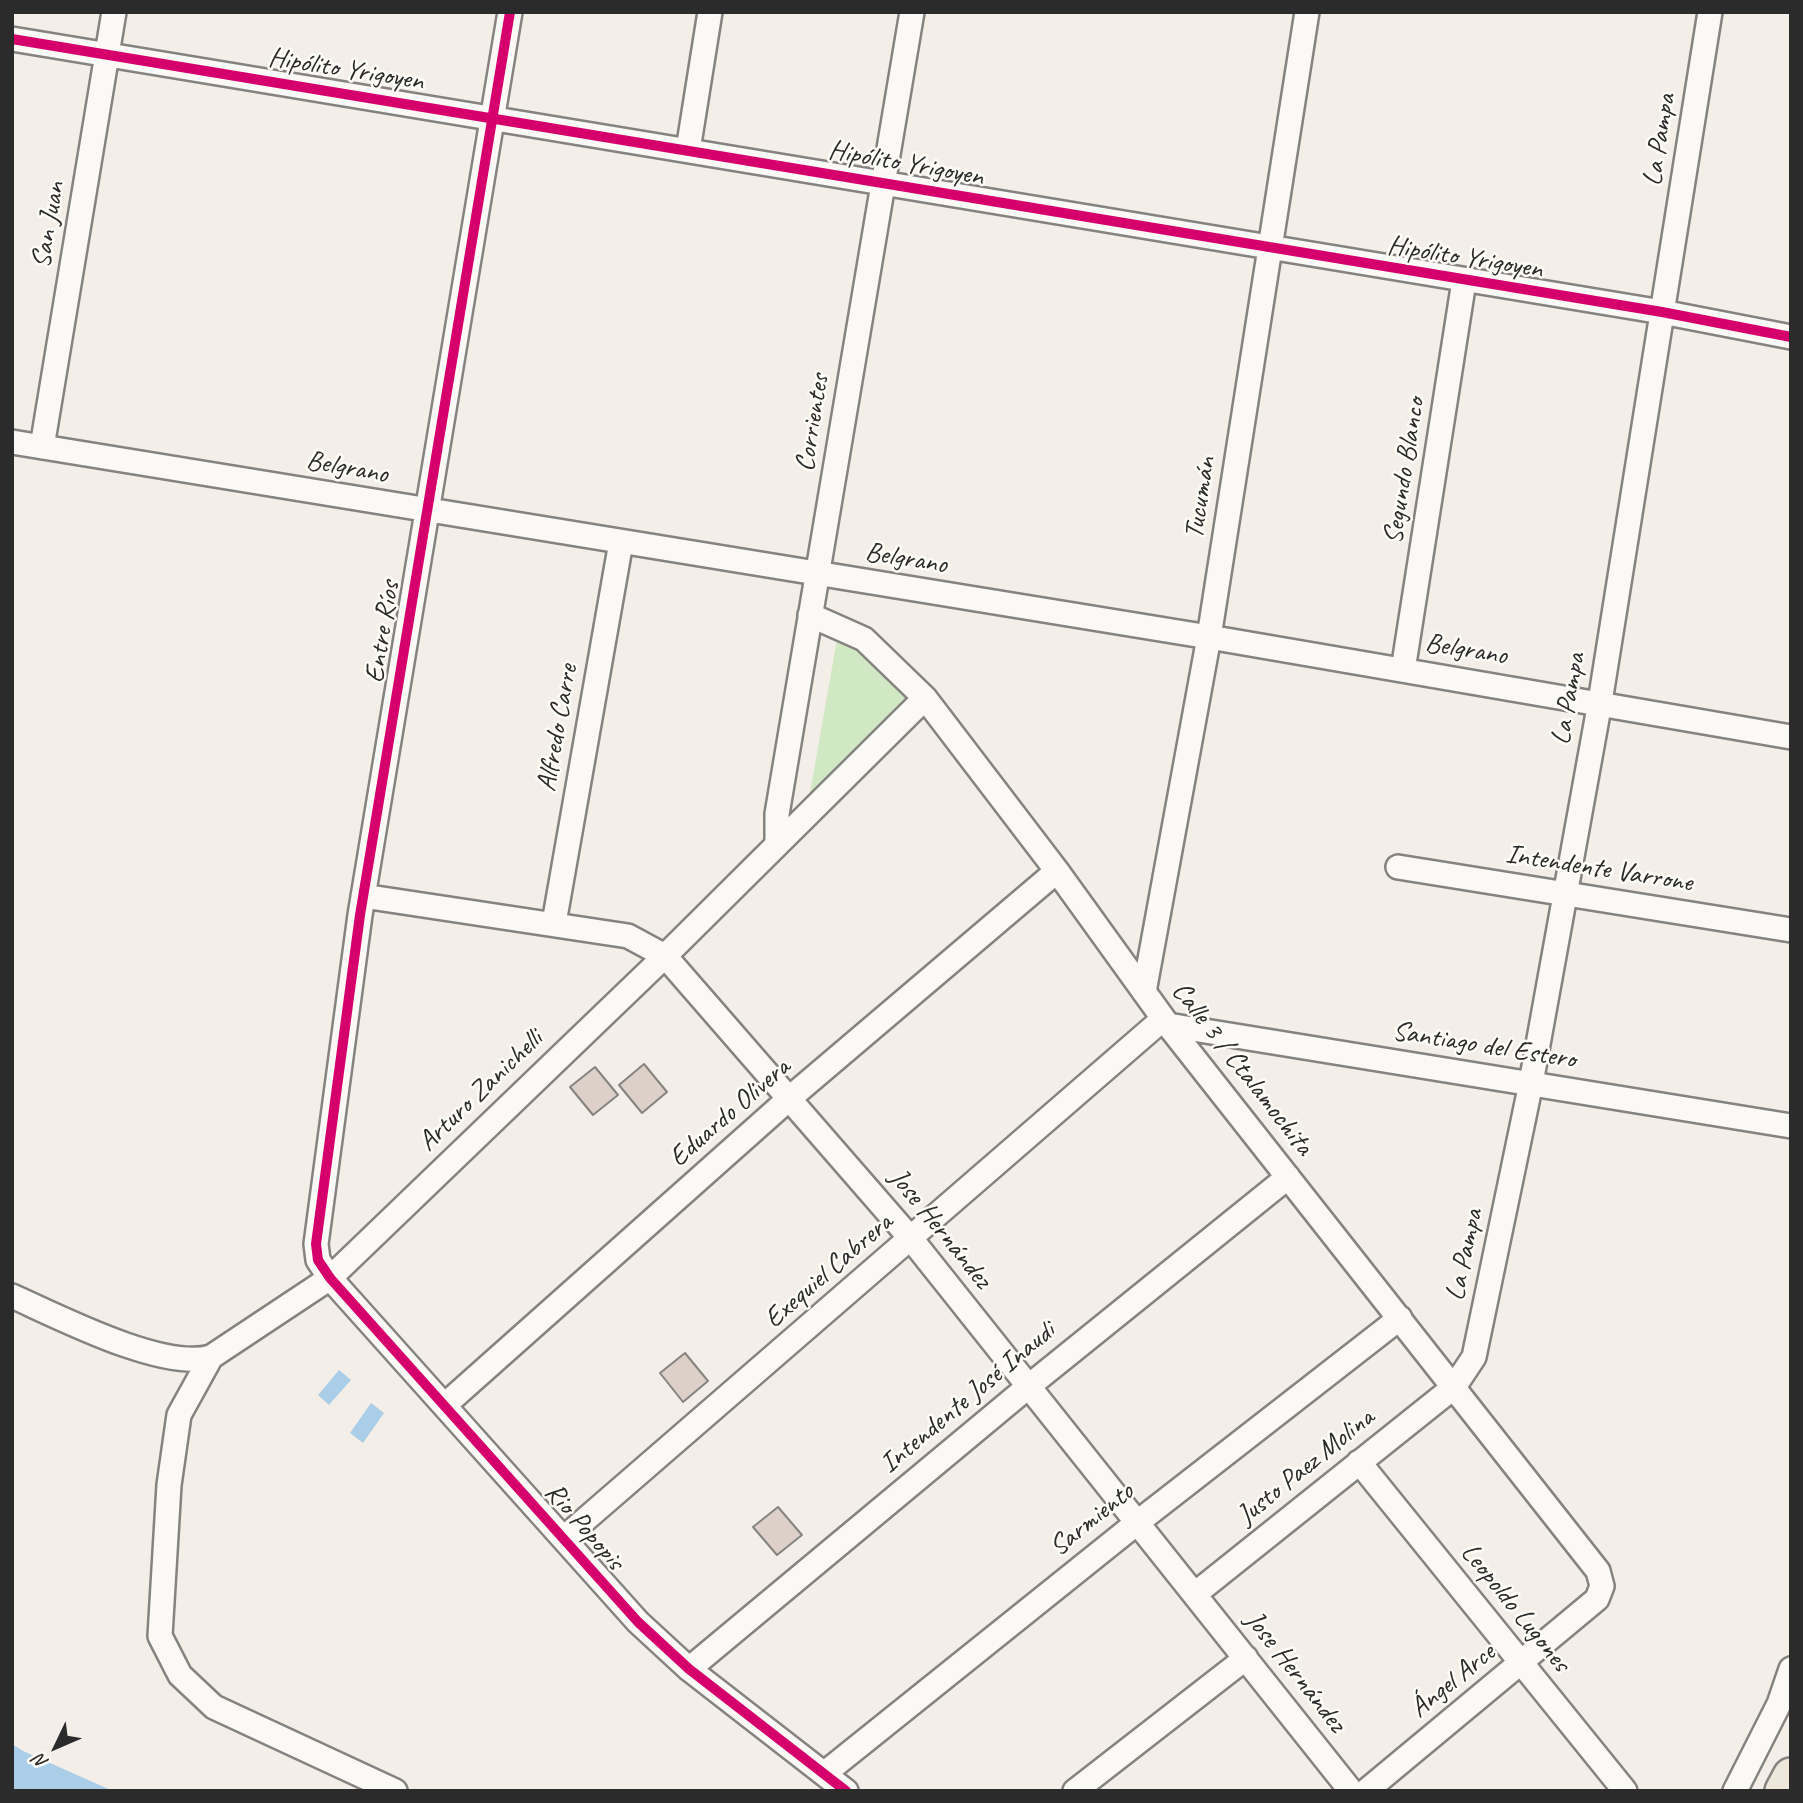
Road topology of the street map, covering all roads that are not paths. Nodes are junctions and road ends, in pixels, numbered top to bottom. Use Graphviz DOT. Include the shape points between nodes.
graph roads {
  1 [pos="114,12"];
  2 [pos="510,12"];
  3 [pos="710,12"];
  4 [pos="912,12"];
  5 [pos="1307,12"];
  6 [pos="1710,12"];
  7 [pos="12,39"];
  8 [pos="108,54"];
  9 [pos="493,117"];
  10 [pos="688,150"];
  11 [pos="883,183"];
  12 [pos="1270,249"];
  13 [pos="1464,281"];
  14 [pos="1662,313"];
  15 [pos="1791,337"];
  16 [pos="12,442"];
  17 [pos="42,447"];
  18 [pos="426,511"];
  19 [pos="621,542"];
  20 [pos="818,575"];
  21 [pos="810,615"];
  22 [pos="1209,637"];
  23 [pos="1403,670"];
  24 [pos="925,698"];
  25 [pos="1600,702"];
  26 [pos="1791,737"];
  27 [pos="777,844"];
  28 [pos="1398,867"];
  29 [pos="1057,871"];
  30 [pos="1565,892"];
  31 [pos="363,895"];
  32 [pos="554,923"];
  33 [pos="1791,930"];
  34 [pos="665,956"];
  35 [pos="1144,992"];
  36 [pos="1166,1022"];
  37 [pos="1531,1083"];
  38 [pos="791,1097"];
  39 [pos="1791,1126"];
  40 [pos="1288,1177"];
  41 [pos="912,1240"];
  42 [pos="324,1269"];
  43 [pos="12,1296"];
  44 [pos="1400,1318"];
  45 [pos="211,1357"];
  46 [pos="1029,1386"];
  47 [pos="1454,1387"];
  48 [pos="446,1404"];
  49 [pos="1359,1462"];
  50 [pos="1138,1522"];
  51 [pos="564,1538"];
  52 [pos="1602,1586"];
  53 [pos="1195,1594"];
  54 [pos="1246,1658"];
  55 [pos="1521,1663"];
  56 [pos="689,1669"];
  57 [pos="1791,1669"];
  58 [pos="825,1773"];
  59 [pos="1791,1776"];
  60 [pos="395,1791"];
  61 [pos="846,1791"];
  62 [pos="1075,1791"];
  63 [pos="1351,1791"];
  64 [pos="1366,1791"];
  65 [pos="1625,1791"];
  66 [pos="1735,1791"];
  67 [pos="1783,1791"];
  1 -- 8 [label="street, San Juan"];
  2 -- 9 [label="street, Entre Ríos"];
  3 -- 10 [label="street"];
  4 -- 11 [label="street, Corrientes"];
  5 -- 12 [label="street, Tucumán"];
  6 -- 14 [label="street, La Pampa"];
  7 -- 8 [label="street, Hipólito Yrigoyen"];
  8 -- 9 [label="street, Hipólito Yrigoyen"];
  8 -- 17 [label="street, San Juan"];
  9 -- 10 [label="street, Hipólito Yrigoyen"];
  9 -- 18 [label="street, Entre Ríos"];
  10 -- 11 [label="street, Hipólito Yrigoyen"];
  11 -- 12 [label="street, Hipólito Yrigoyen"];
  11 -- 20 [label="street, Corrientes"];
  12 -- 13 [label="street, Hipólito Yrigoyen"];
  12 -- 22 [label="street, Tucumán"];
  13 -- 14 [label="street, Hipólito Yrigoyen"];
  13 -- 23 [label="street, Segundo Blanco"];
  14 -- 15 [label="street, Hipólito Yrigoyen"];
  14 -- 25 [label="street, La Pampa"];
  16 -- 17 [label="street, Belgrano"];
  17 -- 18 [label="street, Belgrano"];
  18 -- 19 [label="street, Belgrano"];
  18 -- 31 [label="street, Entre Ríos"];
  19 -- 20 [label="street, Belgrano"];
  19 -- 32 [label="street, Alfredo Carre"];
  20 -- 21 [label="street, Corrientes"];
  20 -- 22 [label="street, Belgrano"];
  21 -- 24 [label="street, Calle 3 / Ctalamochita" via="864,639"];
  21 -- 27 [label="street, Corrientes" via="777,814"];
  22 -- 23 [label="street, Belgrano"];
  22 -- 35 [label="street, Tucumán"];
  23 -- 25 [label="street, Belgrano"];
  24 -- 27 [label="street, Arturo Zanichelli"];
  24 -- 29 [label="street, Calle 3 / Ctalamochita"];
  25 -- 26 [label="street, Belgrano"];
  25 -- 30 [label="street, La Pampa"];
  27 -- 34 [label="street, Arturo Zanichelli"];
  28 -- 30 [label="street, Intendente Varrone"];
  29 -- 35 [label="street, Calle 3 / Ctalamochita"];
  29 -- 38 [label="street, Eduardo Olivera"];
  30 -- 33 [label="street, Intendente Varrone"];
  30 -- 37 [label="street, La Pampa"];
  31 -- 32 [label="street, Jose Hernández"];
  31 -- 42 [label="street, Entre Ríos" via="316,1244"];
  32 -- 34 [label="street, Jose Hernández" via="628,936"];
  34 -- 38 [label="street, Jose Hernández"];
  34 -- 42 [label="street, Arturo Zanichelli"];
  35 -- 36 [label="street, Calle 3 / Ctalamochita"];
  36 -- 37 [label="street, Santiago del Estero"];
  36 -- 40 [label="street, Calle 3 / Ctalamochita"];
  36 -- 41 [label="street, Exequiel Cabrera"];
  37 -- 39 [label="street, Santiago del Estero"];
  37 -- 47 [label="street, La Pampa" via="1474,1357"];
  38 -- 41 [label="street, Jose Hernández"];
  38 -- 48 [label="street, Eduardo Olivera"];
  40 -- 44 [label="street, Calle 3 / Ctalamochita"];
  40 -- 46 [label="street, Intendente José Inaudi"];
  41 -- 46 [label="street, Jose Hernández"];
  41 -- 51 [label="street, Exequiel Cabrera"];
  42 -- 45 [label="street, Arturo Zanichelli"];
  42 -- 48 [label="street, Rio Popopis"];
  43 -- 45 [label="street" via="138,1348 193,1362"];
  44 -- 47 [label="street, Calle 3 / Ctalamochita"];
  44 -- 50 [label="street, Sarmiento"];
  45 -- 60 [label="street" via="179,1415 169,1485 160,1636 180,1675 214,1707"];
  46 -- 50 [label="street, Jose Hernández"];
  46 -- 56 [label="street, Intendente José Inaudi"];
  47 -- 49 [label="street, Justo Paez Molina"];
  47 -- 52 [label="street, Calle 3 / Ctalamochita" via="1598,1571"];
  48 -- 51 [label="street, Rio Popopis"];
  49 -- 53 [label="street, Justo Paez Molina"];
  49 -- 55 [label="street, Leopoldo Lugones"];
  50 -- 53 [label="street, Jose Hernández"];
  50 -- 58 [label="street, Sarmiento"];
  51 -- 56 [label="street, Rio Popopis" via="638,1622"];
  52 -- 55 [label="street, Ángel Arce" via="1597,1600"];
  53 -- 54 [label="street, Jose Hernández"];
  54 -- 62 [label="street"];
  54 -- 63 [label="street, Jose Hernández"];
  55 -- 64 [label="street, Ángel Arce"];
  55 -- 65 [label="street, Leopoldo Lugones"];
  56 -- 58 [label="street, Rio Popopis"];
  57 -- 66 [label="street" via="1779,1704"];
  58 -- 61 [label="street, Rio Popopis"];
  59 -- 67 [label="main road"];
}
